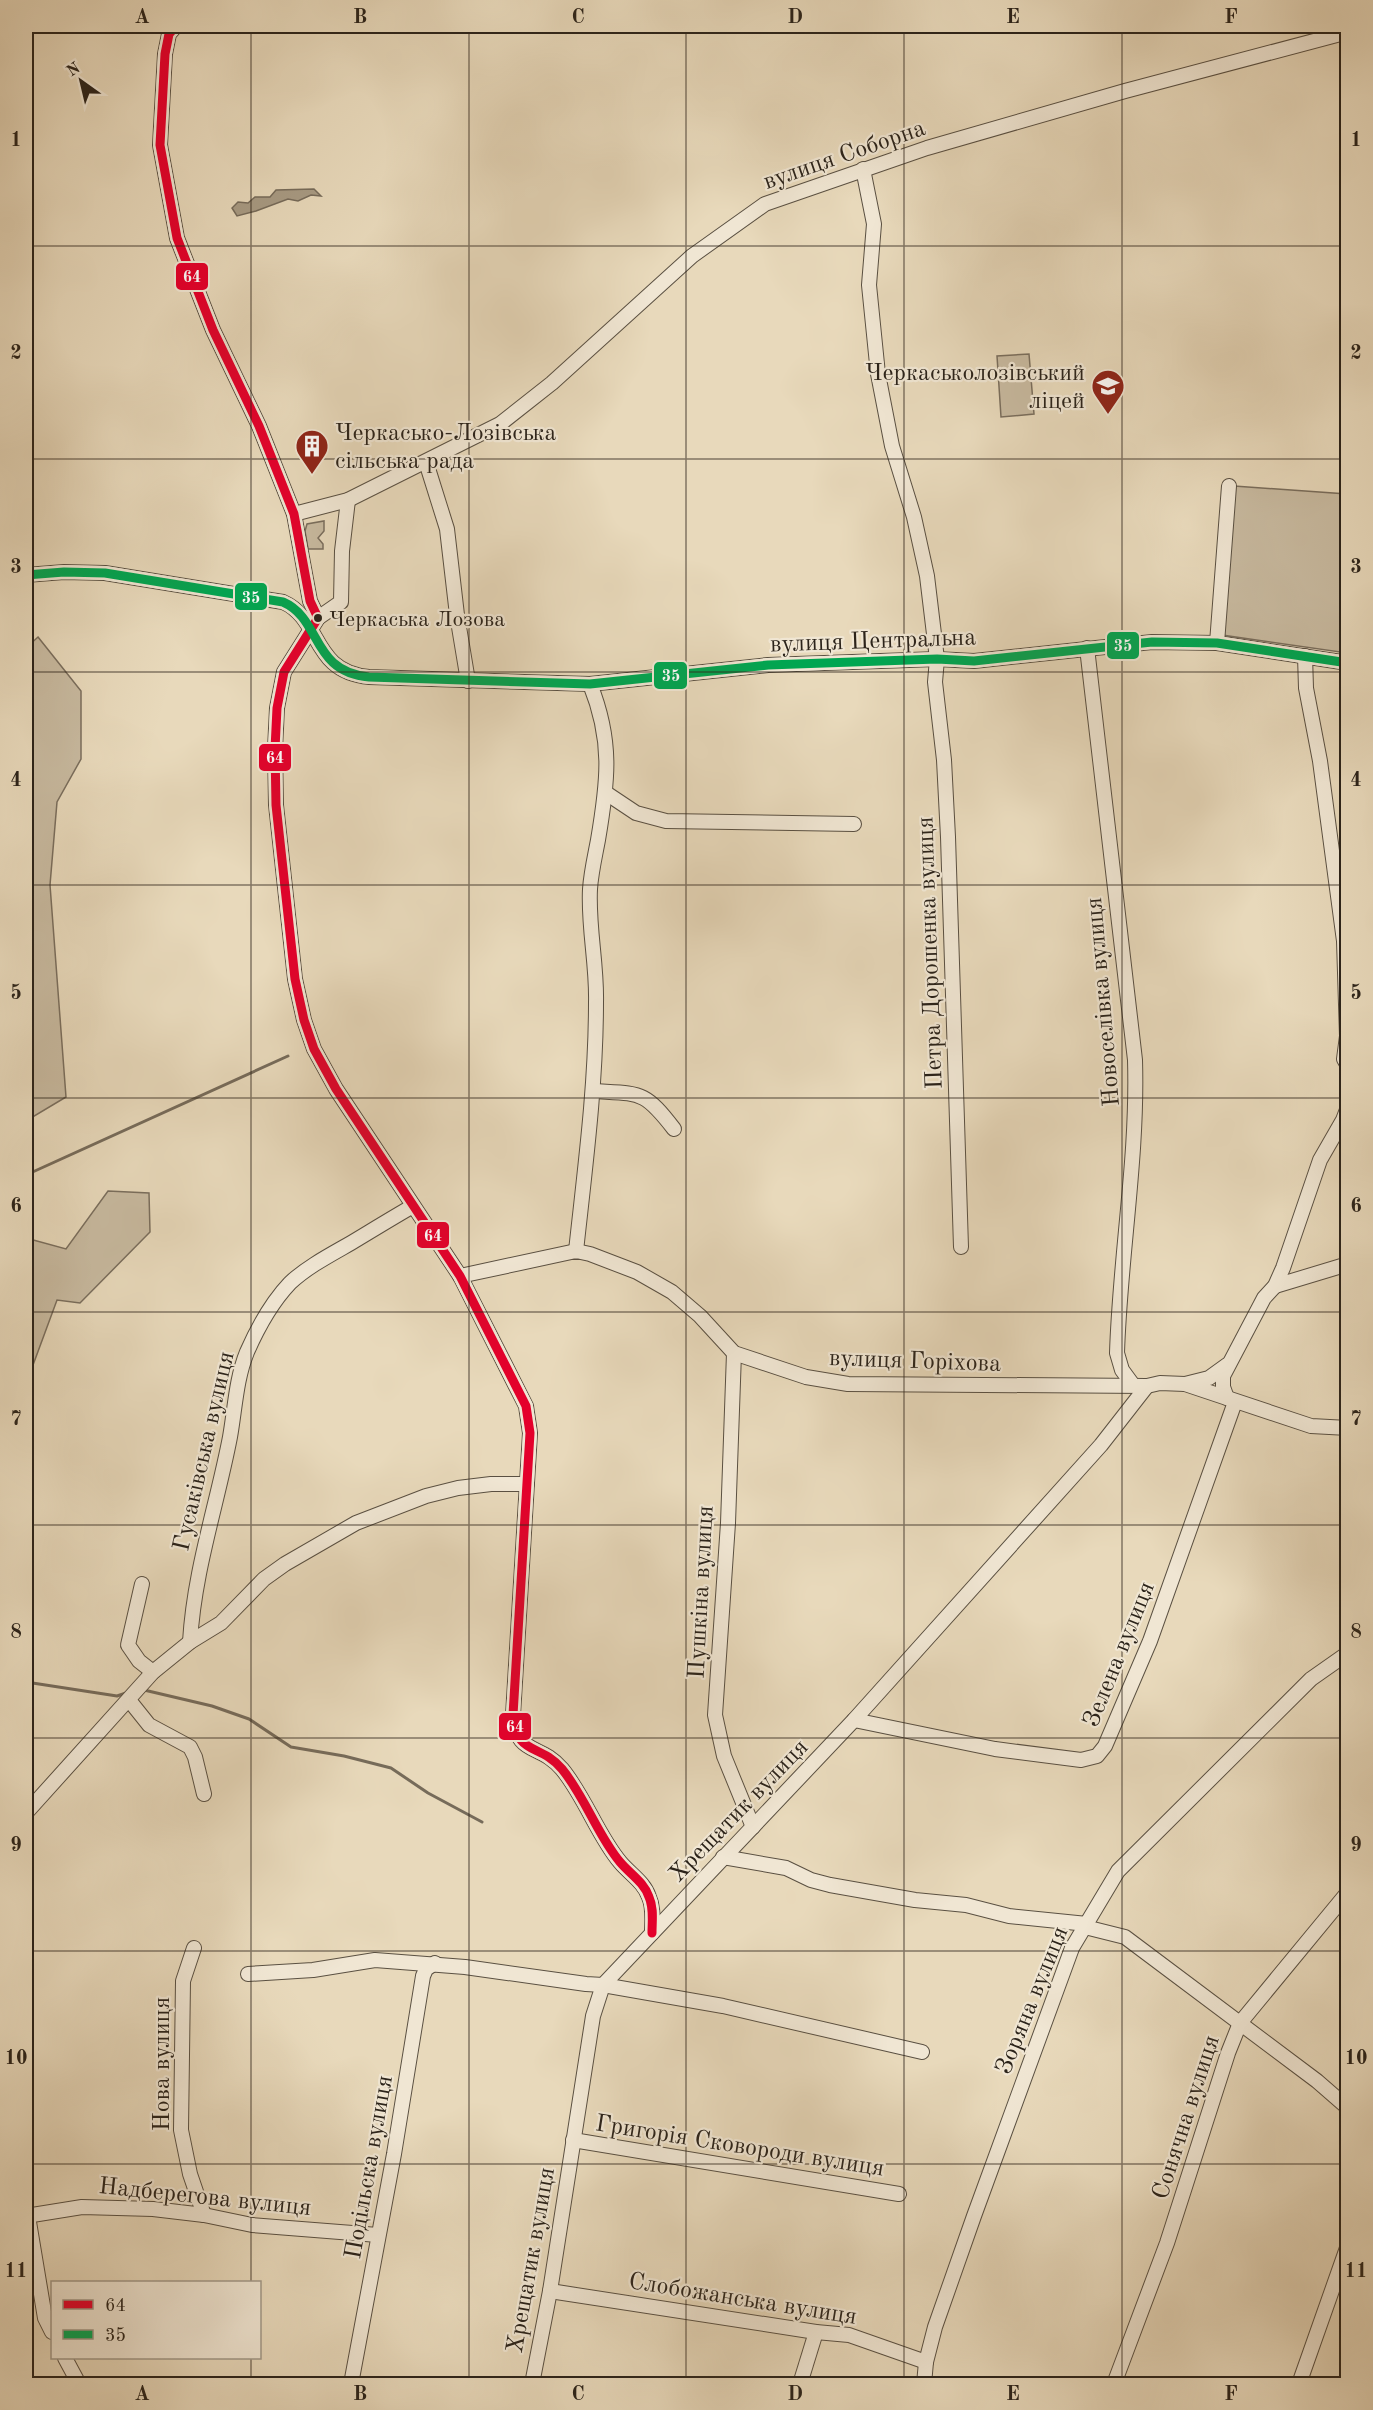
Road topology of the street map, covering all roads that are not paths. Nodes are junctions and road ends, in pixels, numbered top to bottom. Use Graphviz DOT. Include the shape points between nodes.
graph roads {
  1 [pos="168,28"];
  2 [pos="1347,32"];
  3 [pos="863,169"];
  4 [pos="426,462"];
  5 [pos="1229,486"];
  6 [pos="348,500"];
  7 [pos="294,514"];
  8 [pos="26,574"];
  9 [pos="318,618"];
  10 [pos="309,631"];
  11 [pos="1217,644"];
  12 [pos="1087,648"];
  13 [pos="1305,656"];
  14 [pos="937,659"];
  15 [pos="1347,663"];
  16 [pos="468,681"];
  17 [pos="590,684"];
  18 [pos="606,793"];
  19 [pos="854,824"];
  20 [pos="1347,1066"];
  21 [pos="593,1091"];
  22 [pos="1347,1107"];
  23 [pos="674,1130"];
  24 [pos="412,1206"];
  25 [pos="961,1247"];
  26 [pos="576,1251"];
  27 [pos="1347,1264"];
  28 [pos="460,1276"];
  29 [pos="1275,1286"];
  30 [pos="734,1353"];
  31 [pos="1229,1364"];
  32 [pos="1133,1384"];
  33 [pos="1185,1384"];
  34 [pos="1147,1386"];
  35 [pos="1231,1400"];
  36 [pos="1347,1428"];
  37 [pos="527,1484"];
  38 [pos="142,1584"];
  39 [pos="190,1642"];
  40 [pos="1347,1653"];
  41 [pos="153,1672"];
  42 [pos="129,1700"];
  43 [pos="854,1720"];
  44 [pos="204,1794"];
  45 [pos="26,1813"];
  46 [pos="753,1827"];
  47 [pos="723,1857"];
  48 [pos="1347,1892"];
  49 [pos="1086,1926"];
  50 [pos="652,1933"];
  51 [pos="194,1948"];
  52 [pos="435,1964"];
  53 [pos="248,1974"];
  54 [pos="603,1984"];
  55 [pos="1240,2023"];
  56 [pos="922,2052"];
  57 [pos="1347,2108"];
  58 [pos="573,2140"];
  59 [pos="899,2194"];
  60 [pos="204,2215"];
  61 [pos="27,2216"];
  62 [pos="378,2235"];
  63 [pos="1347,2245"];
  64 [pos="550,2291"];
  65 [pos="51,2330"];
  66 [pos="816,2332"];
  67 [pos="66,2359"];
  68 [pos="926,2362"];
  69 [pos="79,2385"];
  70 [pos="351,2385"];
  71 [pos="532,2385"];
  72 [pos="800,2385"];
  73 [pos="924,2385"];
  74 [pos="1114,2385"];
  75 [pos="1299,2385"];
  1 -- 7 [label="street" via="160,145 177,238"];
  2 -- 3 [label="street, вулиця Соборна" via="1052,112"];
  3 -- 4 [label="street, вулиця Соборна" via="765,204 692,256 525,405 500,424"];
  3 -- 14 [label="street, Петра Дорошенка вулиця" via="874,224 869,285 878,374 892,446 927,576"];
  4 -- 6 [label="street, вулиця Соборна"];
  4 -- 16 [label="street" via="447,529"];
  5 -- 11 [label="street"];
  6 -- 7 [label="street, вулиця Соборна"];
  6 -- 9 [label="street" via="341,602"];
  7 -- 9 [label="street" via="310,601"];
  8 -- 10 [label="street, вулиця Центральна" via="105,573 270,599 291,606 303,617"];
  9 -- 10 [label="street"];
  10 -- 16 [label="street, вулиця Центральна" via="329,659 354,675"];
  10 -- 24 [label="street" via="284,672 275,749 276,805 295,979 314,1049"];
  11 -- 12 [label="street, вулиця Центральна" via="1152,642"];
  11 -- 13 [label="street, вулиця Центральна"];
  12 -- 14 [label="street, вулиця Центральна" via="974,661"];
  12 -- 32 [label="street, Новоселівка вулиця" via="1135,1060 1129,1214 1117,1353 1122,1370"];
  13 -- 15 [label="street, вулиця Центральна"];
  13 -- 20 [label="street" via="1306,688 1320,761 1344,941"];
  14 -- 17 [label="street, вулиця Центральна" via="768,665"];
  14 -- 25 [label="street, Петра Дорошенка вулиця" via="935,682 948,837"];
  16 -- 17 [label="street, вулиця Центральна"];
  17 -- 18 [label="street" via="601,712 607,748"];
  18 -- 19 [label="street" via="636,813 666,821"];
  18 -- 21 [label="street" via="590,887 589,925 596,1000"];
  21 -- 23 [label="street" via="636,1094 649,1100"];
  21 -- 26 [label="street"];
  22 -- 29 [label="street" via="1320,1160"];
  24 -- 28 [label="street"];
  24 -- 39 [label="street, Гусаківська вулиця" via="292,1282 261,1323 241,1373 192,1606"];
  26 -- 28 [label="street"];
  26 -- 30 [label="street, вулиця Горіхова" via="637,1272 672,1292"];
  27 -- 29 [label="street"];
  28 -- 37 [label="street" via="526,1406 531,1433"];
  29 -- 31 [label="street" via="1264,1298"];
  30 -- 32 [label="street, вулиця Горіхова" via="806,1377 848,1384"];
  30 -- 46 [label="street, Пушкіна вулиця" via="715,1715 724,1756"];
  31 -- 33 [label="street" via="1209,1378"];
  31 -- 35 [label="street" via="1222,1381"];
  32 -- 34 [label="street, вулиця Горіхова"];
  33 -- 34 [label="street, вулиця Горіхова"];
  33 -- 35 [label="street, вулиця Горіхова"];
  34 -- 43 [label="street, Хрещатик вулиця" via="1101,1445"];
  35 -- 36 [label="street, вулиця Горіхова" via="1311,1426"];
  35 -- 43 [label="street, Зелена вулиця" via="1150,1641 1105,1746 1097,1756 1085,1760 995,1749"];
  37 -- 39 [label="street" via="458,1488 356,1523 264,1579 221,1623"];
  37 -- 50 [label="street" via="514,1732 519,1741 544,1754 563,1771 620,1862 643,1885 652,1906"];
  38 -- 41 [label="street" via="128,1646"];
  39 -- 41 [label="street"];
  40 -- 49 [label="street, Зоряна вулиця" via="1311,1679 1118,1871"];
  41 -- 42 [label="street"];
  42 -- 44 [label="street" via="149,1725 190,1747"];
  42 -- 45 [label="street"];
  43 -- 46 [label="street, Хрещатик вулиця"];
  46 -- 47 [label="street, Хрещатик вулиця"];
  47 -- 49 [label="street" via="786,1868 830,1885"];
  47 -- 50 [label="street, Хрещатик вулиця"];
  48 -- 55 [label="street, Сонячна вулиця"];
  49 -- 55 [label="street" via="1125,1936"];
  49 -- 68 [label="street, Зоряна вулиця" via="1072,1948 1028,2065"];
  50 -- 54 [label="street, Хрещатик вулиця"];
  51 -- 60 [label="street, Нова вулиця" via="183,1981 181,2130"];
  52 -- 53 [label="street" via="375,1960 313,1970"];
  52 -- 54 [label="street"];
  52 -- 62 [label="street, Подільска вулиця" via="423,1976"];
  54 -- 56 [label="street" via="723,2006"];
  54 -- 58 [label="street, Хрещатик вулиця" via="593,2016"];
  55 -- 57 [label="street"];
  55 -- 74 [label="street, Сонячна вулиця" via="1167,2243"];
  58 -- 59 [label="street, Григорія Сковороди вулиця"];
  58 -- 64 [label="street, Хрещатик вулиця"];
  60 -- 61 [label="street, Надберегова вулиця" via="82,2207"];
  60 -- 62 [label="street, Надберегова вулиця" via="252,2225"];
  61 -- 65 [label="street, Надберегова вулиця" via="45,2318"];
  62 -- 70 [label="street, Подільска вулиця"];
  63 -- 75 [label="street"];
  64 -- 66 [label="street, Слобожанська вулиця"];
  64 -- 71 [label="street, Хрещатик вулиця"];
  66 -- 68 [label="street, Слобожанська вулиця" via="849,2335"];
  66 -- 72 [label="street"];
  67 -- 69 [label="street"];
  68 -- 73 [label="street, Зоряна вулиця"];
}
